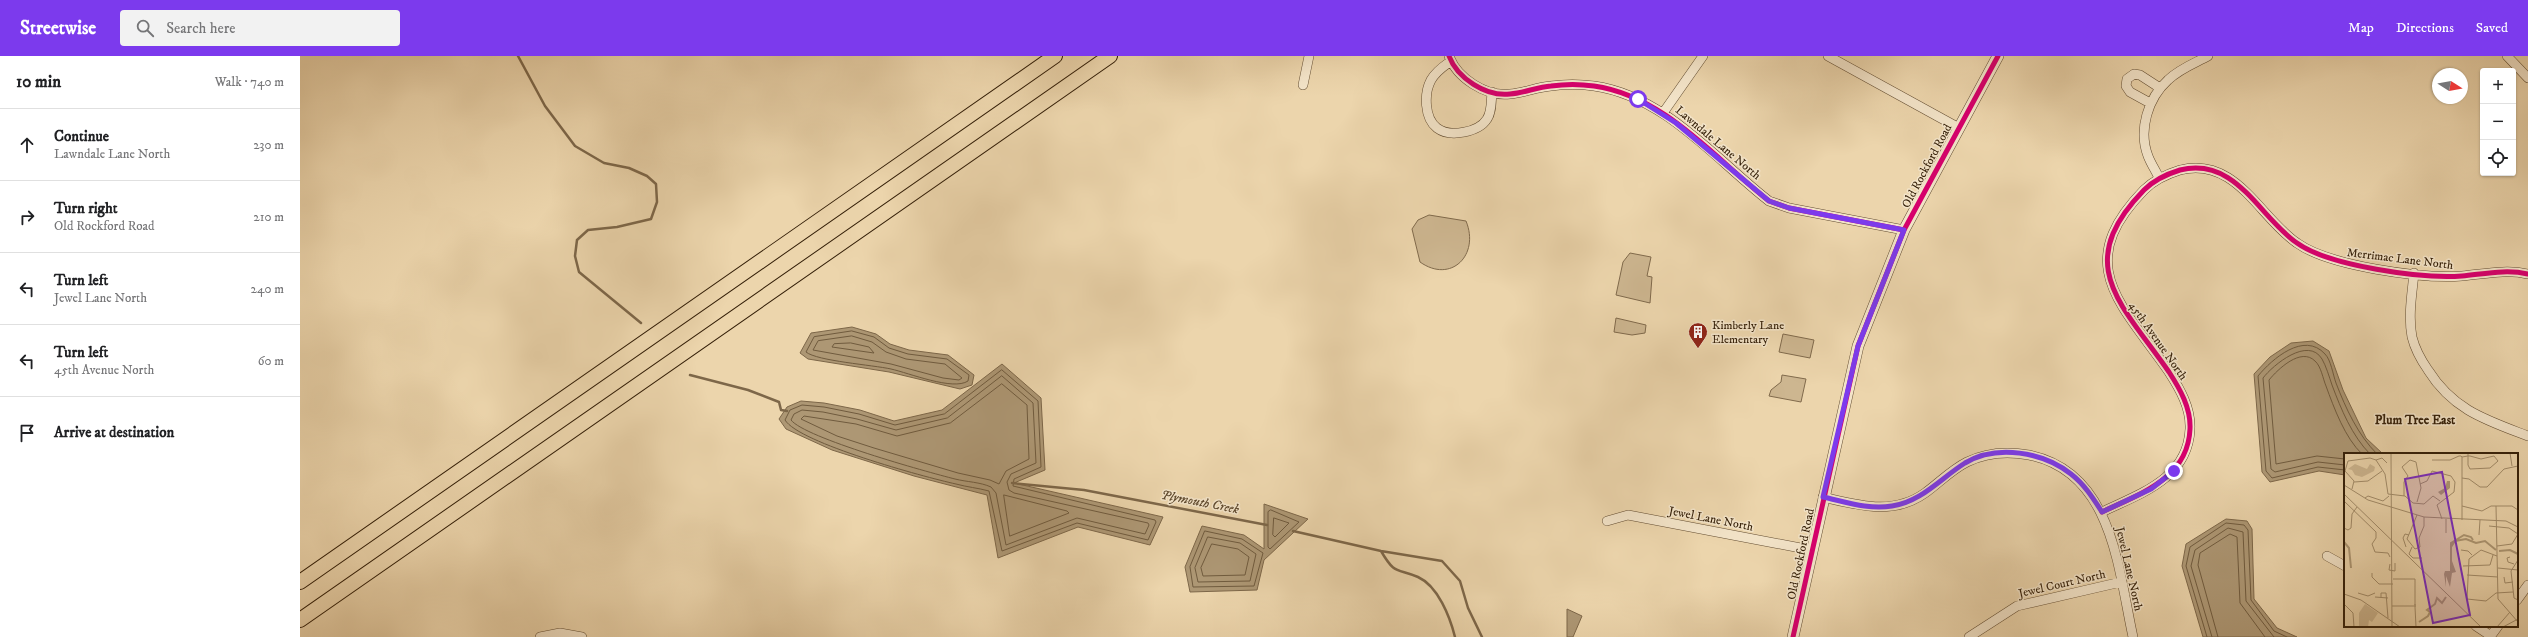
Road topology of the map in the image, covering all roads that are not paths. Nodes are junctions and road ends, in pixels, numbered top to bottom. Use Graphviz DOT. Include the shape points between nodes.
graph roads {
  1 [pos="1055,56"];
  2 [pos="1110,56"];
  3 [pos="1309,56"];
  4 [pos="1703,56"];
  5 [pos="1828,56"];
  6 [pos="1998,56"];
  7 [pos="2208,56"];
  8 [pos="2506,56"];
  9 [pos="1450,59"];
  10 [pos="2528,78"];
  11 [pos="1303,85"];
  12 [pos="2160,88"];
  13 [pos="1492,92"];
  14 [pos="2150,103"];
  15 [pos="1663,114"];
  16 [pos="1959,128"];
  17 [pos="2159,178"];
  18 [pos="1904,230"];
  19 [pos="2414,273"];
  20 [pos="2528,274"];
  21 [pos="2528,436"];
  22 [pos="1823,497"];
  23 [pos="2102,512"];
  24 [pos="1607,521"];
  25 [pos="1811,550"];
  26 [pos="2327,556"];
  27 [pos="2344,565"];
  28 [pos="300,582"];
  29 [pos="2121,582"];
  30 [pos="2528,585"];
  31 [pos="2518,599"];
  32 [pos="300,620"];
  33 [pos="2477,627"];
  34 [pos="2497,627"];
  35 [pos="540,637"];
  36 [pos="582,637"];
  37 [pos="1793,637"];
  38 [pos="1969,637"];
  39 [pos="2133,637"];
  40 [pos="2490,637"];
  1 -- 28 [label="main road"];
  2 -- 32 [label="main road"];
  3 -- 11 [label="street"];
  4 -- 15 [label="street"];
  5 -- 16 [label="street"];
  6 -- 16 [label="street, Old Rockford Road"];
  7 -- 12 [label="street" via="2182,70"];
  8 -- 10 [label="street"];
  9 -- 13 [label="street, Lawndale Lane North" via="1465,78 1478,87"];
  9 -- 13 [label="street, Lawndale Lane North" via="1431,80 1426,99 1429,116 1437,128 1450,133 1481,127 1488,118"];
  12 -- 14 [label="street"];
  12 -- 14 [label="street" via="2140,75 2134,74 2127,79 2126,86 2130,92"];
  13 -- 15 [label="street, Lawndale Lane North" via="1508,95 1550,86 1595,86 1638,99"];
  14 -- 17 [label="street" via="2144,139 2148,156"];
  15 -- 18 [label="street, Lawndale Lane North" via="1769,201 1789,208"];
  16 -- 18 [label="street, Old Rockford Road"];
  17 -- 19 [label="street, Merrimac Lane North" via="2185,169 2212,170 2237,182 2280,230 2318,255 2350,264"];
  17 -- 23 [label="street, 45th Avenue North" via="2138,196 2114,230 2106,259 2108,275 2120,303 2185,400 2190,429 2188,444 2174,471 2164,481"];
  18 -- 22 [label="street, Old Rockford Road" via="1858,346"];
  19 -- 20 [label="street, Merrimac Lane North" via="2461,276 2499,272"];
  19 -- 21 [label="street" via="2410,310 2412,338 2420,359 2437,385 2457,404 2487,421"];
  22 -- 23 [label="street, Jewel Lane North" via="1876,508 1893,506 1924,494 1967,462 1983,456 2006,453 2037,457 2055,464 2071,474 2085,488"];
  22 -- 25 [label="street, Old Rockford Road"];
  23 -- 29 [label="street, Jewel Lane North"];
  24 -- 25 [label="street, Jewel Lane North" via="1628,515"];
  25 -- 37 [label="street, Old Rockford Road"];
  26 -- 27 [label="street"];
  29 -- 38 [label="street, Jewel Court North" via="2017,606"];
  29 -- 39 [label="street, Jewel Lane North"];
  30 -- 31 [label="street"];
  33 -- 40 [label="street"];
  34 -- 40 [label="street"];
  35 -- 36 [label="street" via="560,633"];
}
